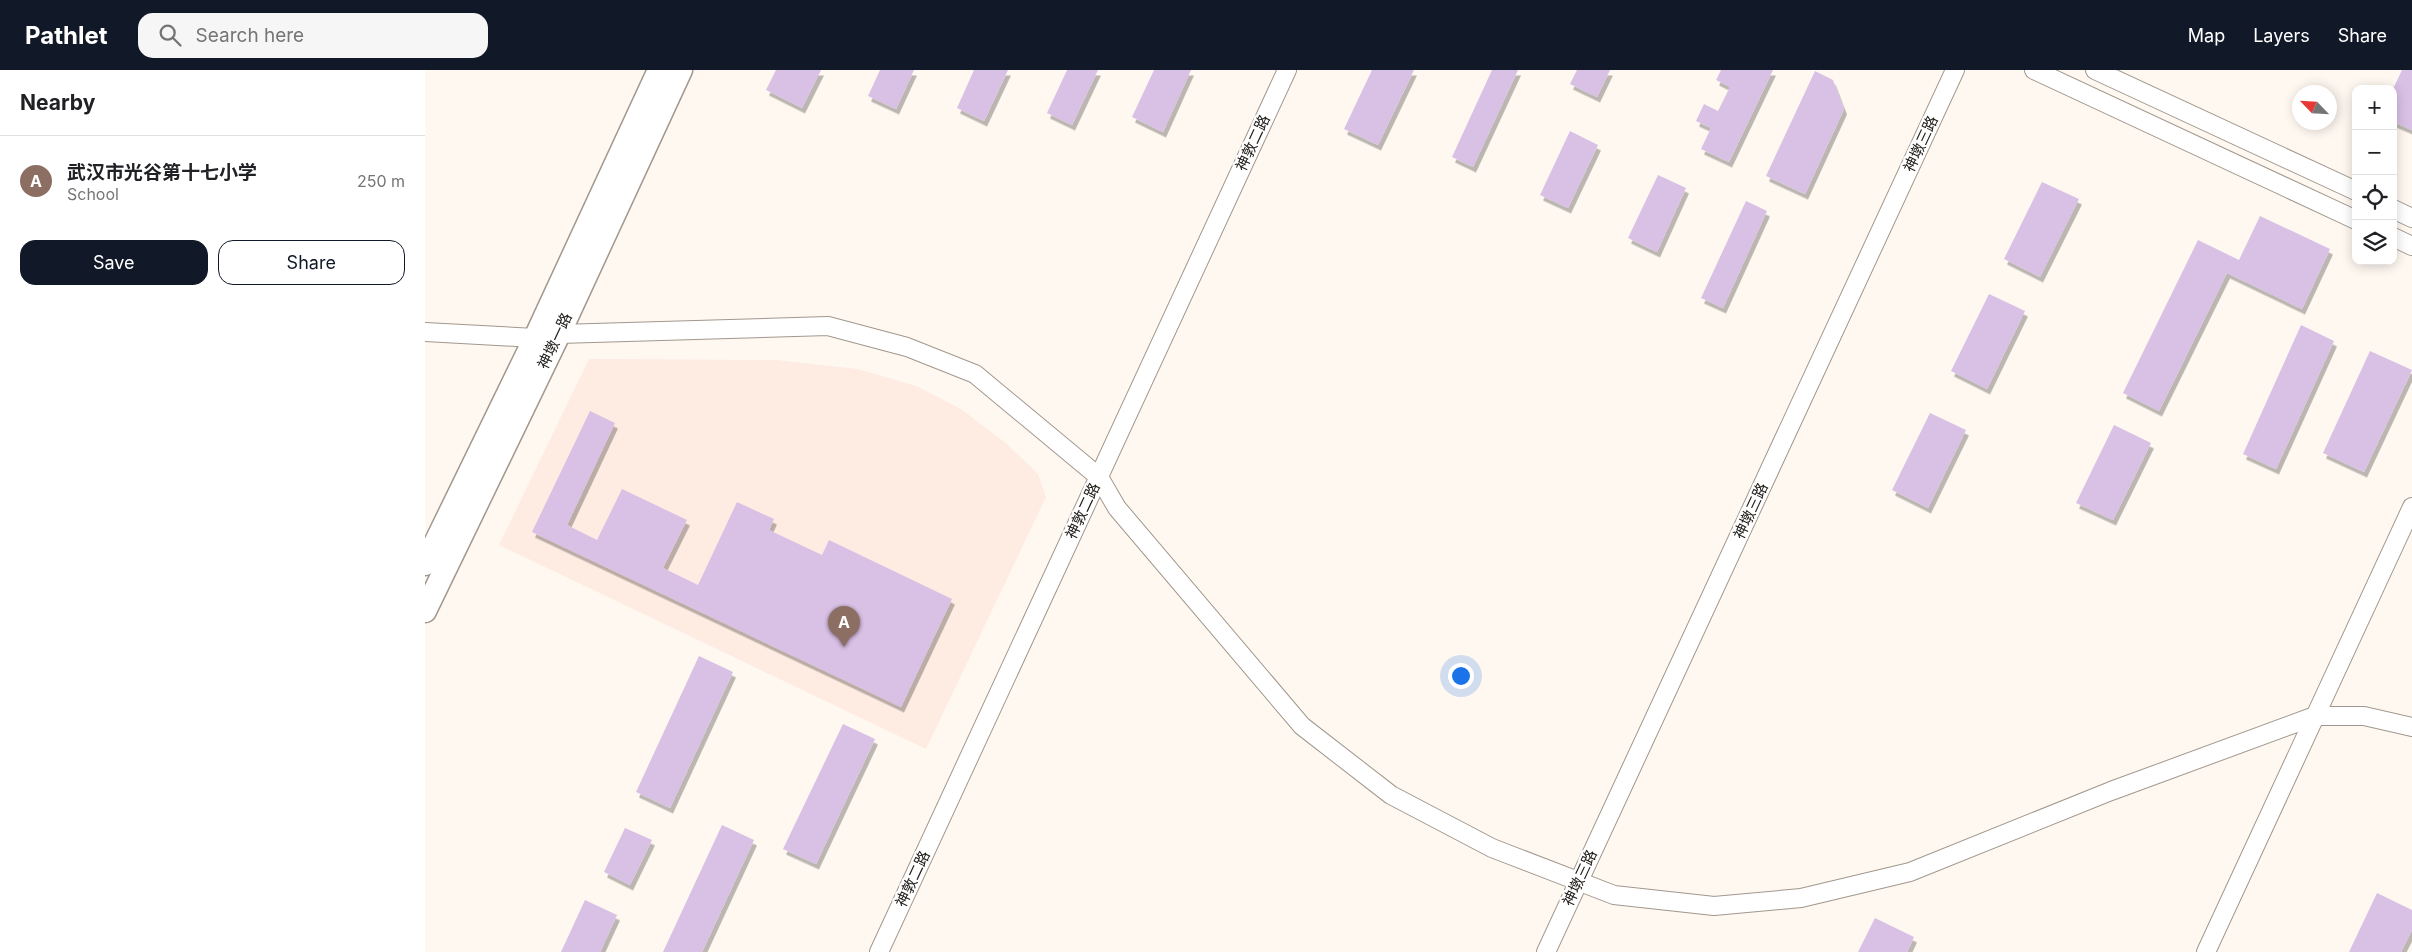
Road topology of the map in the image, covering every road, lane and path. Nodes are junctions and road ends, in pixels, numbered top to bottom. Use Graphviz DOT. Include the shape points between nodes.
graph roads {
  1 [pos="659,70"];
  2 [pos="681,70"];
  3 [pos="1287,70"];
  4 [pos="1955,70"];
  5 [pos="2034,70"];
  6 [pos="2095,70"];
  7 [pos="2352,189"];
  8 [pos="2397,211"];
  9 [pos="2352,218"];
  10 [pos="2412,218"];
  11 [pos="2397,239"];
  12 [pos="2412,246"];
  13 [pos="425,332"];
  14 [pos="559,334"];
  15 [pos="535,338"];
  16 [pos="1099,478"];
  17 [pos="2412,507"];
  18 [pos="425,564"];
  19 [pos="425,611"];
  20 [pos="2315,716"];
  21 [pos="2412,727"];
  22 [pos="1579,882"];
  23 [pos="879,952"];
  24 [pos="1546,952"];
  25 [pos="2206,952"];
  1 -- 15 [label="main road, 神墩一路"];
  2 -- 14 [label="main road, 神墩一路"];
  3 -- 16 [label="street, 神敦二路"];
  4 -- 22 [label="street, 神墩三路"];
  5 -- 9 [label="street"];
  6 -- 7 [label="street"];
  8 -- 10 [label="street"];
  11 -- 12 [label="street"];
  13 -- 15 [label="street"];
  14 -- 15 [label="street"];
  14 -- 16 [label="street" via="828,326 863,335 907,347 975,374"];
  14 -- 19 [label="main road, 神墩一路"];
  15 -- 18 [label="main road, 神墩一路"];
  16 -- 22 [label="street" via="1117,508 1302,726 1391,795 1492,848"];
  16 -- 23 [label="street, 神敦二路"];
  17 -- 20 [label="street"];
  20 -- 21 [label="street" via="2364,716"];
  20 -- 22 [label="street" via="1910,872 1801,898 1714,906 1614,895"];
  20 -- 25 [label="street"];
  22 -- 24 [label="street, 神墩三路"];
}
